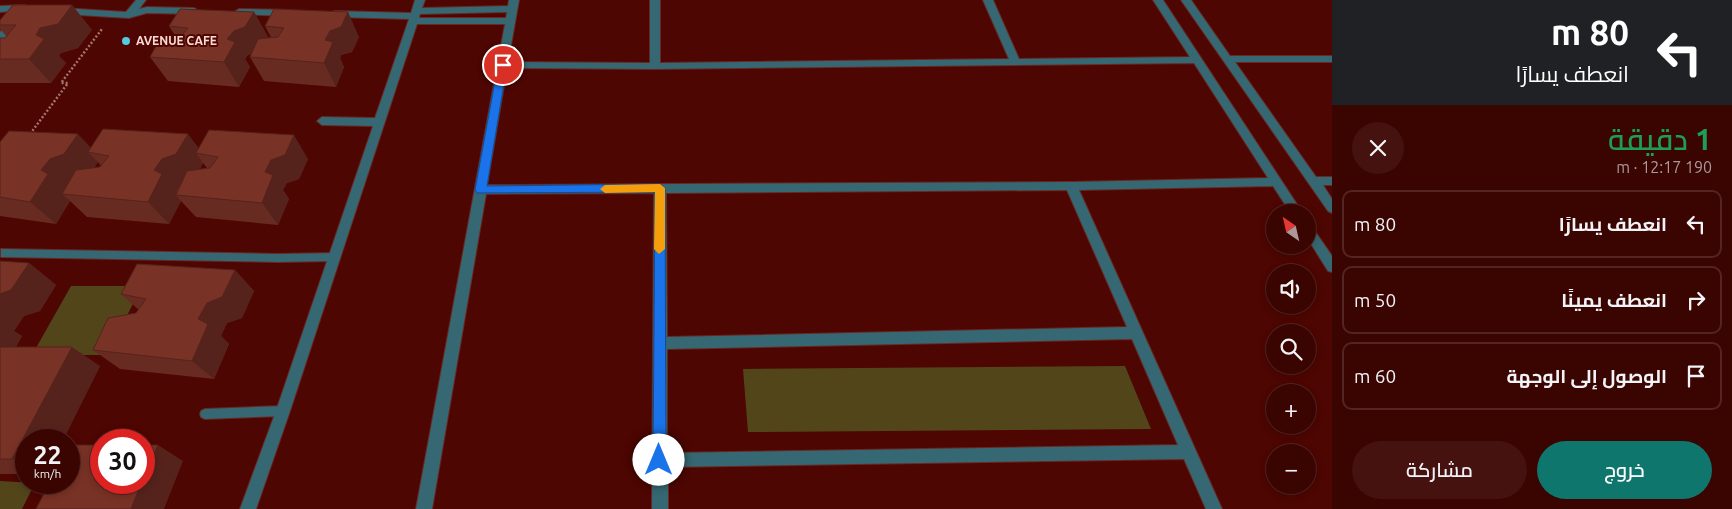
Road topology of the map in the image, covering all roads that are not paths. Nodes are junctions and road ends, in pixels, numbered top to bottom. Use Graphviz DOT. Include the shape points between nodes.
graph roads {
  1 [pos="140,0"];
  2 [pos="655,0"];
  3 [pos="988,0"];
  4 [pos="1158,0"];
  5 [pos="1186,0"];
  6 [pos="0,9"];
  7 [pos="54,10"];
  8 [pos="512,10"];
  9 [pos="204,11"];
  10 [pos="232,12"];
  11 [pos="416,12"];
  12 [pos="300,14"];
  13 [pos="320,14"];
  14 [pos="130,15"];
  15 [pos="0,38"];
  16 [pos="1227,59"];
  17 [pos="1332,59"];
  18 [pos="1197,60"];
  19 [pos="1015,62"];
  20 [pos="503,65"];
  21 [pos="655,66"];
  22 [pos="322,121"];
  23 [pos="378,122"];
  24 [pos="1313,181"];
  25 [pos="1332,181"];
  26 [pos="1276,182"];
  27 [pos="1071,186"];
  28 [pos="660,188"];
  29 [pos="481,190"];
  30 [pos="1291,204"];
  31 [pos="1332,208"];
  32 [pos="1316,242"];
  33 [pos="1,252"];
  34 [pos="334,257"];
  35 [pos="1332,267"];
  36 [pos="1135,333"];
  37 [pos="659,343"];
  38 [pos="283,411"];
  39 [pos="205,414"];
  40 [pos="1189,452"];
  41 [pos="659,460"];
  42 [pos="248,509"];
  43 [pos="424,509"];
  44 [pos="660,509"];
  45 [pos="1214,509"];
  1 -- 14 [label="street"];
  2 -- 21 [label="street"];
  3 -- 19 [label="street"];
  4 -- 18 [label="street"];
  5 -- 16 [label="street"];
  6 -- 15 [label="street" via="30,9"];
  7 -- 14 [label="street"];
  8 -- 11 [label="street"];
  8 -- 20 [label="street"];
  9 -- 14 [label="street" via="147,10"];
  10 -- 12 [label="street"];
  11 -- 13 [label="street"];
  11 -- 23 [label="street"];
  16 -- 17 [label="street"];
  16 -- 24 [label="street"];
  18 -- 19 [label="street"];
  18 -- 26 [label="street"];
  19 -- 21 [label="street"];
  20 -- 21 [label="street"];
  20 -- 29 [label="street"];
  22 -- 23 [label="street"];
  23 -- 34 [label="street"];
  24 -- 25 [label="street"];
  24 -- 31 [label="street"];
  26 -- 27 [label="street"];
  26 -- 30 [label="street"];
  27 -- 28 [label="street"];
  27 -- 36 [label="street"];
  28 -- 29 [label="street"];
  28 -- 37 [label="street"];
  29 -- 43 [label="street"];
  32 -- 35 [label="street"];
  33 -- 34 [label="lane"];
  34 -- 38 [label="street"];
  36 -- 37 [label="street"];
  36 -- 40 [label="street"];
  37 -- 41 [label="street"];
  38 -- 39 [label="lane"];
  38 -- 42 [label="street"];
  40 -- 41 [label="street"];
  40 -- 45 [label="street"];
  41 -- 44 [label="street"];
}
